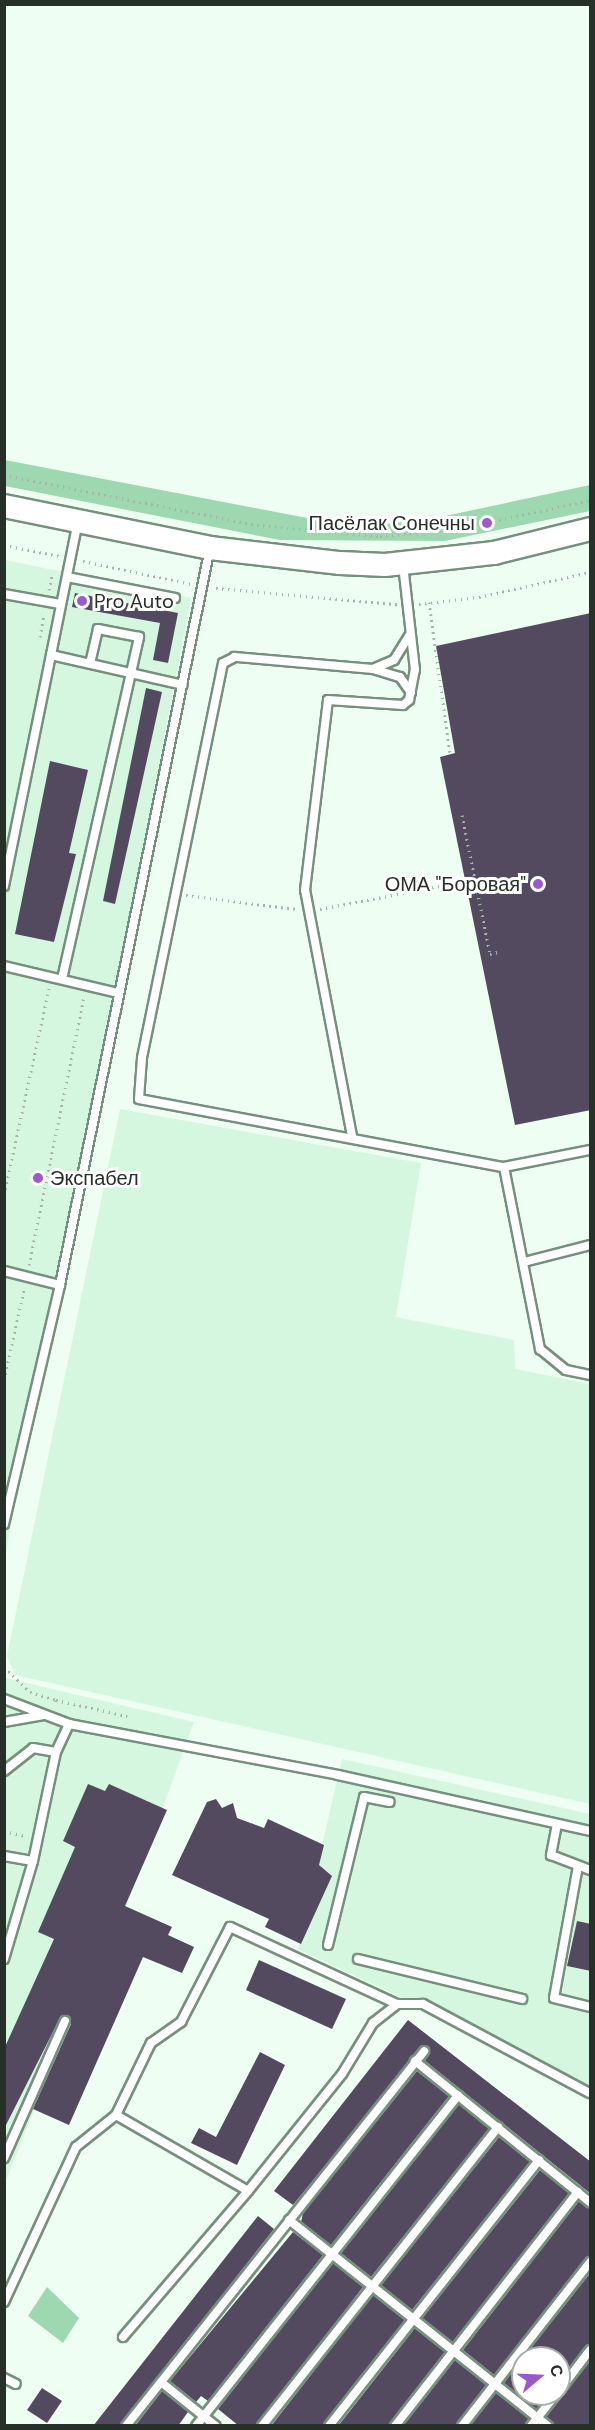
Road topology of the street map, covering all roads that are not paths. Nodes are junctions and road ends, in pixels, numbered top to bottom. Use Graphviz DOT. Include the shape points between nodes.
graph roads {
  1 [pos="4,506"];
  2 [pos="78,521"];
  3 [pos="591,529"];
  4 [pos="210,548"];
  5 [pos="403,563"];
  6 [pos="68,577"];
  7 [pos="4,594"];
  8 [pos="175,598"];
  9 [pos="60,604"];
  10 [pos="409,636"];
  11 [pos="51,655"];
  12 [pos="90,663"];
  13 [pos="373,669"];
  14 [pos="132,672"];
  15 [pos="183,685"];
  16 [pos="411,693"];
  17 [pos="4,886"];
  18 [pos="4,966"];
  19 [pos="62,979"];
  20 [pos="118,993"];
  21 [pos="352,1136"];
  22 [pos="591,1150"];
  23 [pos="504,1167"];
  24 [pos="591,1245"];
  25 [pos="524,1262"];
  26 [pos="4,1271"];
  27 [pos="60,1285"];
  28 [pos="591,1375"];
  29 [pos="4,1524"];
  30 [pos="4,1698"];
  31 [pos="44,1715"];
  32 [pos="4,1722"];
  33 [pos="69,1724"];
  34 [pos="56,1752"];
  35 [pos="4,1771"];
  36 [pos="390,1802"];
  37 [pos="557,1824"];
  38 [pos="591,1831"];
  39 [pos="4,1856"];
  40 [pos="33,1861"];
  41 [pos="578,1866"];
  42 [pos="591,1870"];
  43 [pos="4,1924"];
  44 [pos="15,1928"];
  45 [pos="328,1945"];
  46 [pos="4,1959"];
  47 [pos="358,1959"];
  48 [pos="522,1999"];
  49 [pos="398,2004"];
  50 [pos="591,2007"];
  51 [pos="65,2021"];
  52 [pos="424,2050"];
  53 [pos="415,2061"];
  54 [pos="591,2092"];
  55 [pos="458,2095"];
  56 [pos="116,2115"];
  57 [pos="498,2127"];
  58 [pos="4,2158"];
  59 [pos="539,2160"];
  60 [pos="248,2191"];
  61 [pos="578,2192"];
  62 [pos="591,2202"];
  63 [pos="289,2220"];
  64 [pos="332,2254"];
  65 [pos="591,2262"];
  66 [pos="372,2286"];
  67 [pos="4,2302"];
  68 [pos="413,2319"];
  69 [pos="123,2337"];
  70 [pos="591,2350"];
  71 [pos="454,2351"];
  72 [pos="571,2375"];
  73 [pos="4,2378"];
  74 [pos="161,2382"];
  75 [pos="16,2384"];
  76 [pos="495,2384"];
  77 [pos="547,2406"];
  78 [pos="204,2416"];
  79 [pos="538,2417"];
  80 [pos="126,2426"];
  81 [pos="196,2426"];
  82 [pos="216,2426"];
  83 [pos="262,2426"];
  84 [pos="329,2426"];
  85 [pos="395,2426"];
  86 [pos="462,2426"];
  87 [pos="531,2426"];
  88 [pos="548,2426"];
  1 -- 2 [label="main road"];
  2 -- 4 [label="main road"];
  2 -- 6 [label="lane"];
  3 -- 5 [label="main road" via="494,553"];
  4 -- 5 [label="main road" via="339,564"];
  4 -- 15 [label="lane"];
  5 -- 10 [label="lane"];
  6 -- 8 [label="lane"];
  6 -- 9 [label="lane"];
  7 -- 9 [label="lane"];
  9 -- 11 [label="lane"];
  10 -- 13 [label="lane" via="394,660"];
  10 -- 16 [label="lane" via="415,670"];
  11 -- 12 [label="lane"];
  11 -- 17 [label="lane"];
  12 -- 14 [label="lane"];
  12 -- 14 [label="lane" via="98,629 139,637"];
  13 -- 16 [label="lane" via="400,678"];
  13 -- 21 [label="lane" via="235,657 223,663 140,1069 139,1099"];
  14 -- 15 [label="lane"];
  14 -- 19 [label="lane"];
  15 -- 20 [label="lane"];
  16 -- 21 [label="lane" via="404,705 328,700 304,890"];
  18 -- 19 [label="lane"];
  19 -- 20 [label="lane"];
  20 -- 27 [label="lane"];
  21 -- 23 [label="lane"];
  22 -- 23 [label="lane"];
  23 -- 25 [label="lane"];
  24 -- 25 [label="lane"];
  25 -- 28 [label="lane" via="540,1348 566,1370"];
  26 -- 27 [label="lane"];
  27 -- 29 [label="lane"];
  30 -- 31 [label="lane"];
  31 -- 32 [label="lane"];
  31 -- 33 [label="lane"];
  33 -- 34 [label="lane"];
  33 -- 37 [label="lane"];
  34 -- 35 [label="lane" via="33,1748"];
  34 -- 40 [label="lane"];
  36 -- 45 [label="lane" via="364,1797"];
  37 -- 38 [label="lane"];
  37 -- 41 [label="lane" via="551,1855"];
  39 -- 40 [label="lane"];
  40 -- 44 [label="lane"];
  41 -- 42 [label="lane"];
  41 -- 50 [label="lane" via="554,1998"];
  43 -- 44 [label="lane"];
  44 -- 46 [label="lane"];
  47 -- 48 [label="lane"];
  49 -- 54 [label="lane" via="423,2004"];
  49 -- 56 [label="lane" via="230,1927 181,2022 151,2043"];
  49 -- 60 [label="lane" via="373,2023 342,2074"];
  51 -- 58 [label="lane"];
  52 -- 53 [label="lane"];
  53 -- 55 [label="lane"];
  53 -- 63 [label="lane"];
  55 -- 57 [label="lane"];
  55 -- 64 [label="lane"];
  56 -- 60 [label="lane"];
  56 -- 67 [label="lane" via="76,2146"];
  57 -- 59 [label="lane"];
  57 -- 66 [label="lane"];
  59 -- 61 [label="lane"];
  59 -- 68 [label="lane"];
  60 -- 69 [label="lane"];
  61 -- 62 [label="lane"];
  61 -- 71 [label="lane"];
  63 -- 64 [label="lane"];
  63 -- 74 [label="lane"];
  64 -- 66 [label="lane"];
  64 -- 78 [label="lane"];
  65 -- 76 [label="lane"];
  66 -- 68 [label="lane"];
  66 -- 83 [label="lane"];
  68 -- 71 [label="lane"];
  68 -- 84 [label="lane"];
  70 -- 72 [label="lane"];
  71 -- 76 [label="lane"];
  71 -- 85 [label="lane"];
  73 -- 75 [label="lane"];
  74 -- 78 [label="lane"];
  74 -- 80 [label="lane"];
  76 -- 79 [label="lane"];
  76 -- 86 [label="lane"];
  77 -- 79 [label="lane"];
  78 -- 81 [label="lane"];
  78 -- 82 [label="lane"];
  79 -- 87 [label="lane"];
  79 -- 88 [label="lane"];
}
